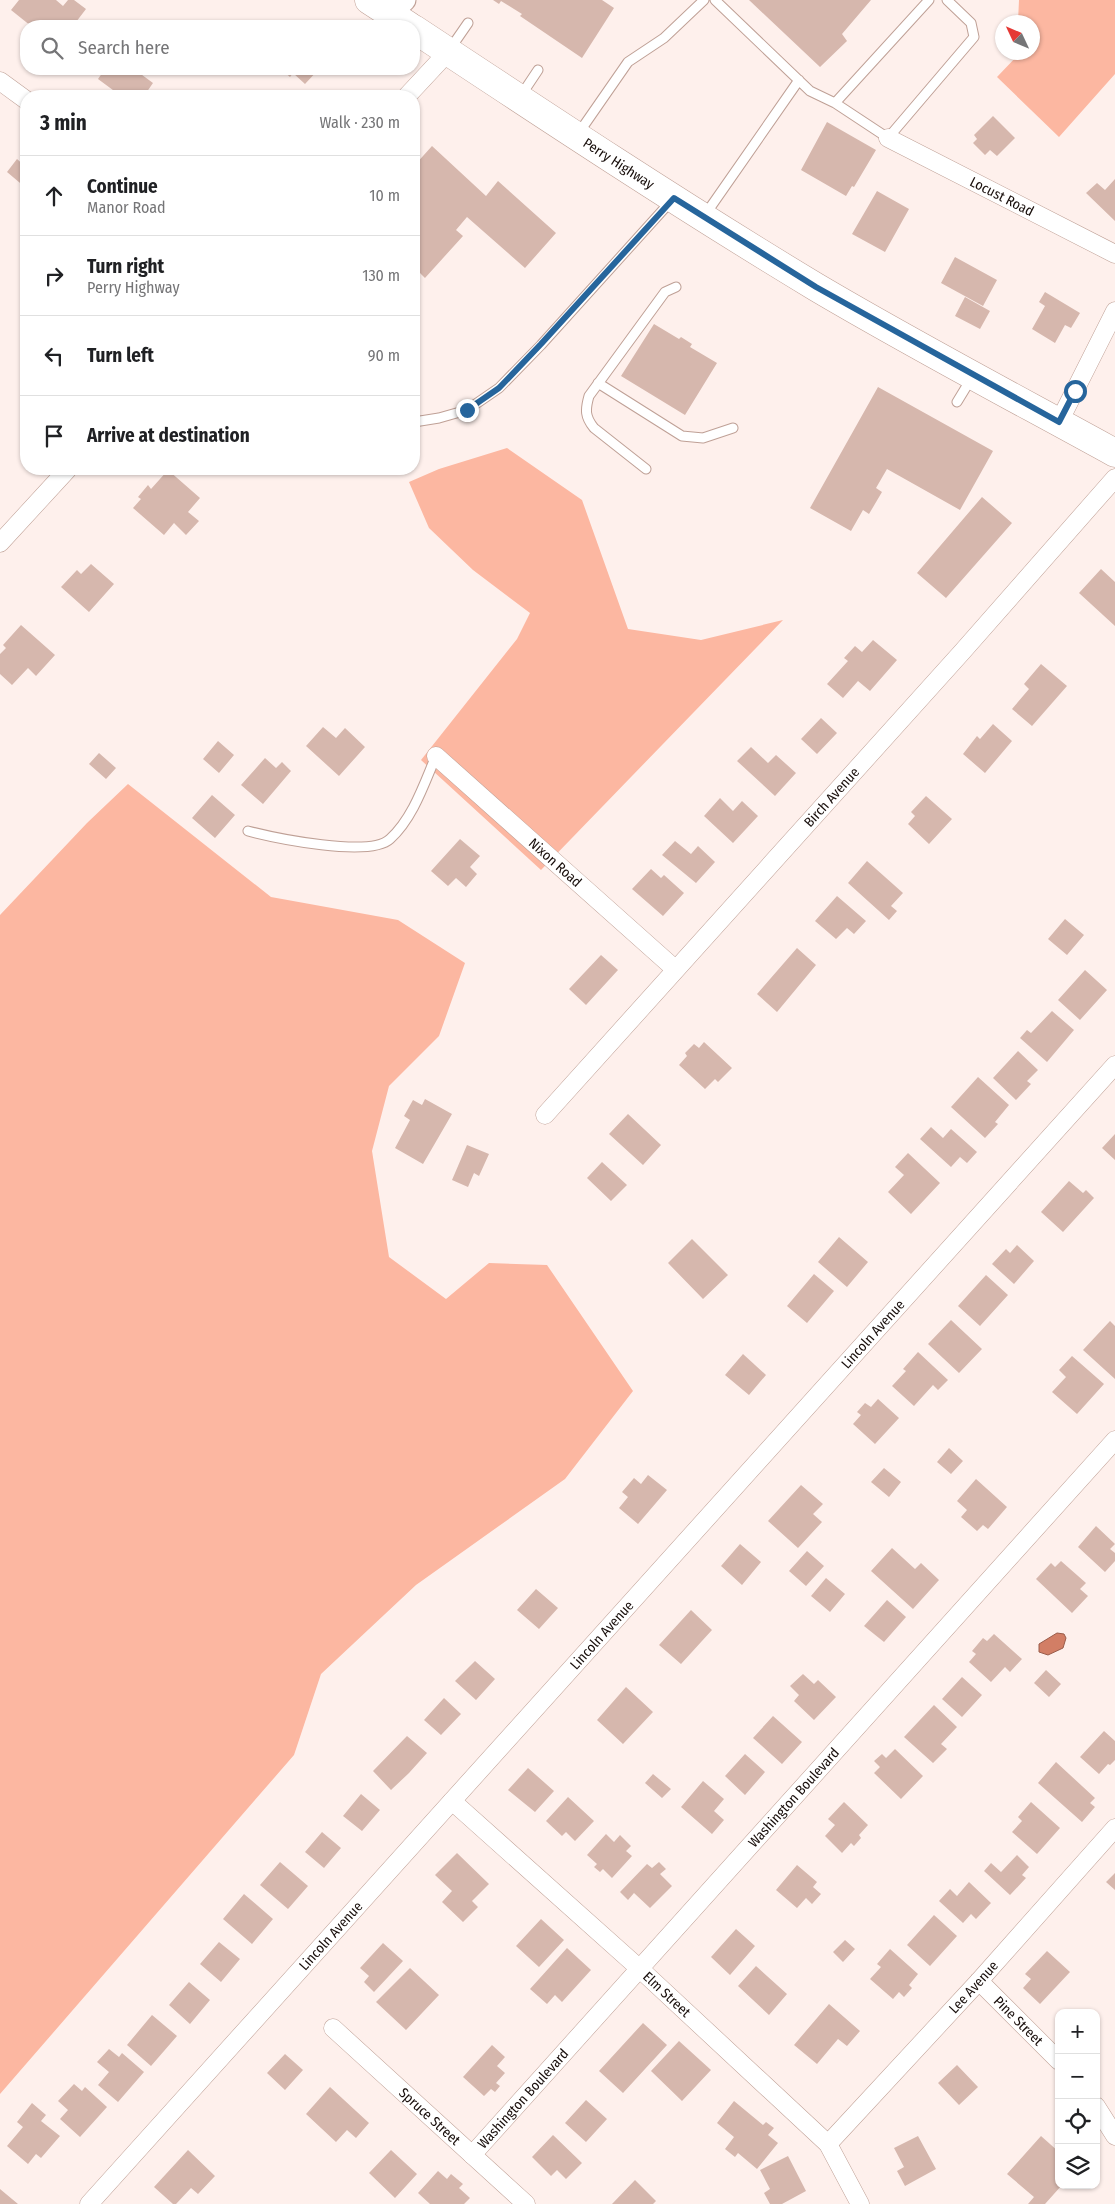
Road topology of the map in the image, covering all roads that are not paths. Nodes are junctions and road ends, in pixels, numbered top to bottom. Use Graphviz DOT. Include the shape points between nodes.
graph roads {
  1 [pos="704,0"];
  2 [pos="715,0"];
  3 [pos="929,0"];
  4 [pos="947,0"];
  5 [pos="468,23"];
  6 [pos="420,33"];
  7 [pos="448,52"];
  8 [pos="538,70"];
  9 [pos="799,80"];
  10 [pos="0,81"];
  11 [pos="413,90"];
  12 [pos="20,96"];
  13 [pos="519,98"];
  14 [pos="835,103"];
  15 [pos="577,136"];
  16 [pos="888,138"];
  17 [pos="674,198"];
  18 [pos="703,217"];
  19 [pos="1115,254"];
  20 [pos="676,288"];
  21 [pos="1115,311"];
  22 [pos="973,376"];
  23 [pos="598,383"];
  24 [pos="957,402"];
  25 [pos="420,421"];
  26 [pos="1059,422"];
  27 [pos="733,428"];
  28 [pos="1115,453"];
  29 [pos="646,469"];
  30 [pos="62,475"];
  31 [pos="1115,478"];
  32 [pos="0,543"];
  33 [pos="436,756"];
  34 [pos="248,831"];
  35 [pos="675,970"];
  36 [pos="1115,1065"];
  37 [pos="545,1115"];
  38 [pos="1115,1440"];
  39 [pos="452,1801"];
  40 [pos="1115,1828"];
  41 [pos="640,1969"];
  42 [pos="979,1981"];
  43 [pos="333,2028"];
  44 [pos="1055,2057"];
  45 [pos="1100,2112"];
  46 [pos="1115,2136"];
  47 [pos="828,2144"];
  48 [pos="472,2155"];
  49 [pos="93,2203"];
  50 [pos="526,2204"];
  51 [pos="860,2204"];
  1 -- 15 [label="lane" via="664,38 628,62"];
  2 -- 9 [label="lane"];
  3 -- 14 [label="lane"];
  4 -- 16 [label="lane" via="971,23 974,37"];
  5 -- 7 [label="lane"];
  6 -- 7 [label="main road, Perry Highway"];
  7 -- 11 [label="street"];
  7 -- 13 [label="main road, Perry Highway"];
  8 -- 13 [label="lane"];
  9 -- 14 [label="lane" via="810,90"];
  9 -- 18 [label="lane"];
  10 -- 12 [label="street"];
  13 -- 15 [label="main road, Perry Highway"];
  14 -- 16 [label="lane"];
  15 -- 17 [label="main road, Perry Highway"];
  16 -- 19 [label="street, Locust Road"];
  17 -- 18 [label="main road, Perry Highway"];
  17 -- 25 [label="lane" via="499,388 467,410"];
  18 -- 22 [label="main road, Perry Highway" via="816,287"];
  20 -- 23 [label="lane" via="666,292"];
  21 -- 26 [label="street"];
  22 -- 24 [label="lane"];
  22 -- 26 [label="main road, Perry Highway"];
  23 -- 27 [label="lane" via="682,436 703,438"];
  23 -- 29 [label="lane" via="585,410 588,420"];
  26 -- 28 [label="main road, Perry Highway"];
  30 -- 32 [label="street"];
  31 -- 35 [label="street, Birch Avenue"];
  33 -- 34 [label="lane" via="407,819 389,841 375,846 349,847"];
  33 -- 35 [label="street, Nixon Road"];
  35 -- 37 [label="street, Birch Avenue"];
  36 -- 39 [label="street, Lincoln Avenue"];
  38 -- 41 [label="street, Washington Boulevard"];
  39 -- 41 [label="street, Elm Street"];
  39 -- 49 [label="street, Lincoln Avenue"];
  40 -- 42 [label="street, Lee Avenue"];
  41 -- 47 [label="street, Elm Street"];
  41 -- 48 [label="street, Washington Boulevard"];
  42 -- 44 [label="street, Pine Street"];
  42 -- 47 [label="street, Lee Avenue"];
  43 -- 48 [label="street, Spruce Street"];
  45 -- 46 [label="street"];
  47 -- 51 [label="street, Elm Street"];
  48 -- 50 [label="street, Spruce Street"];
}
